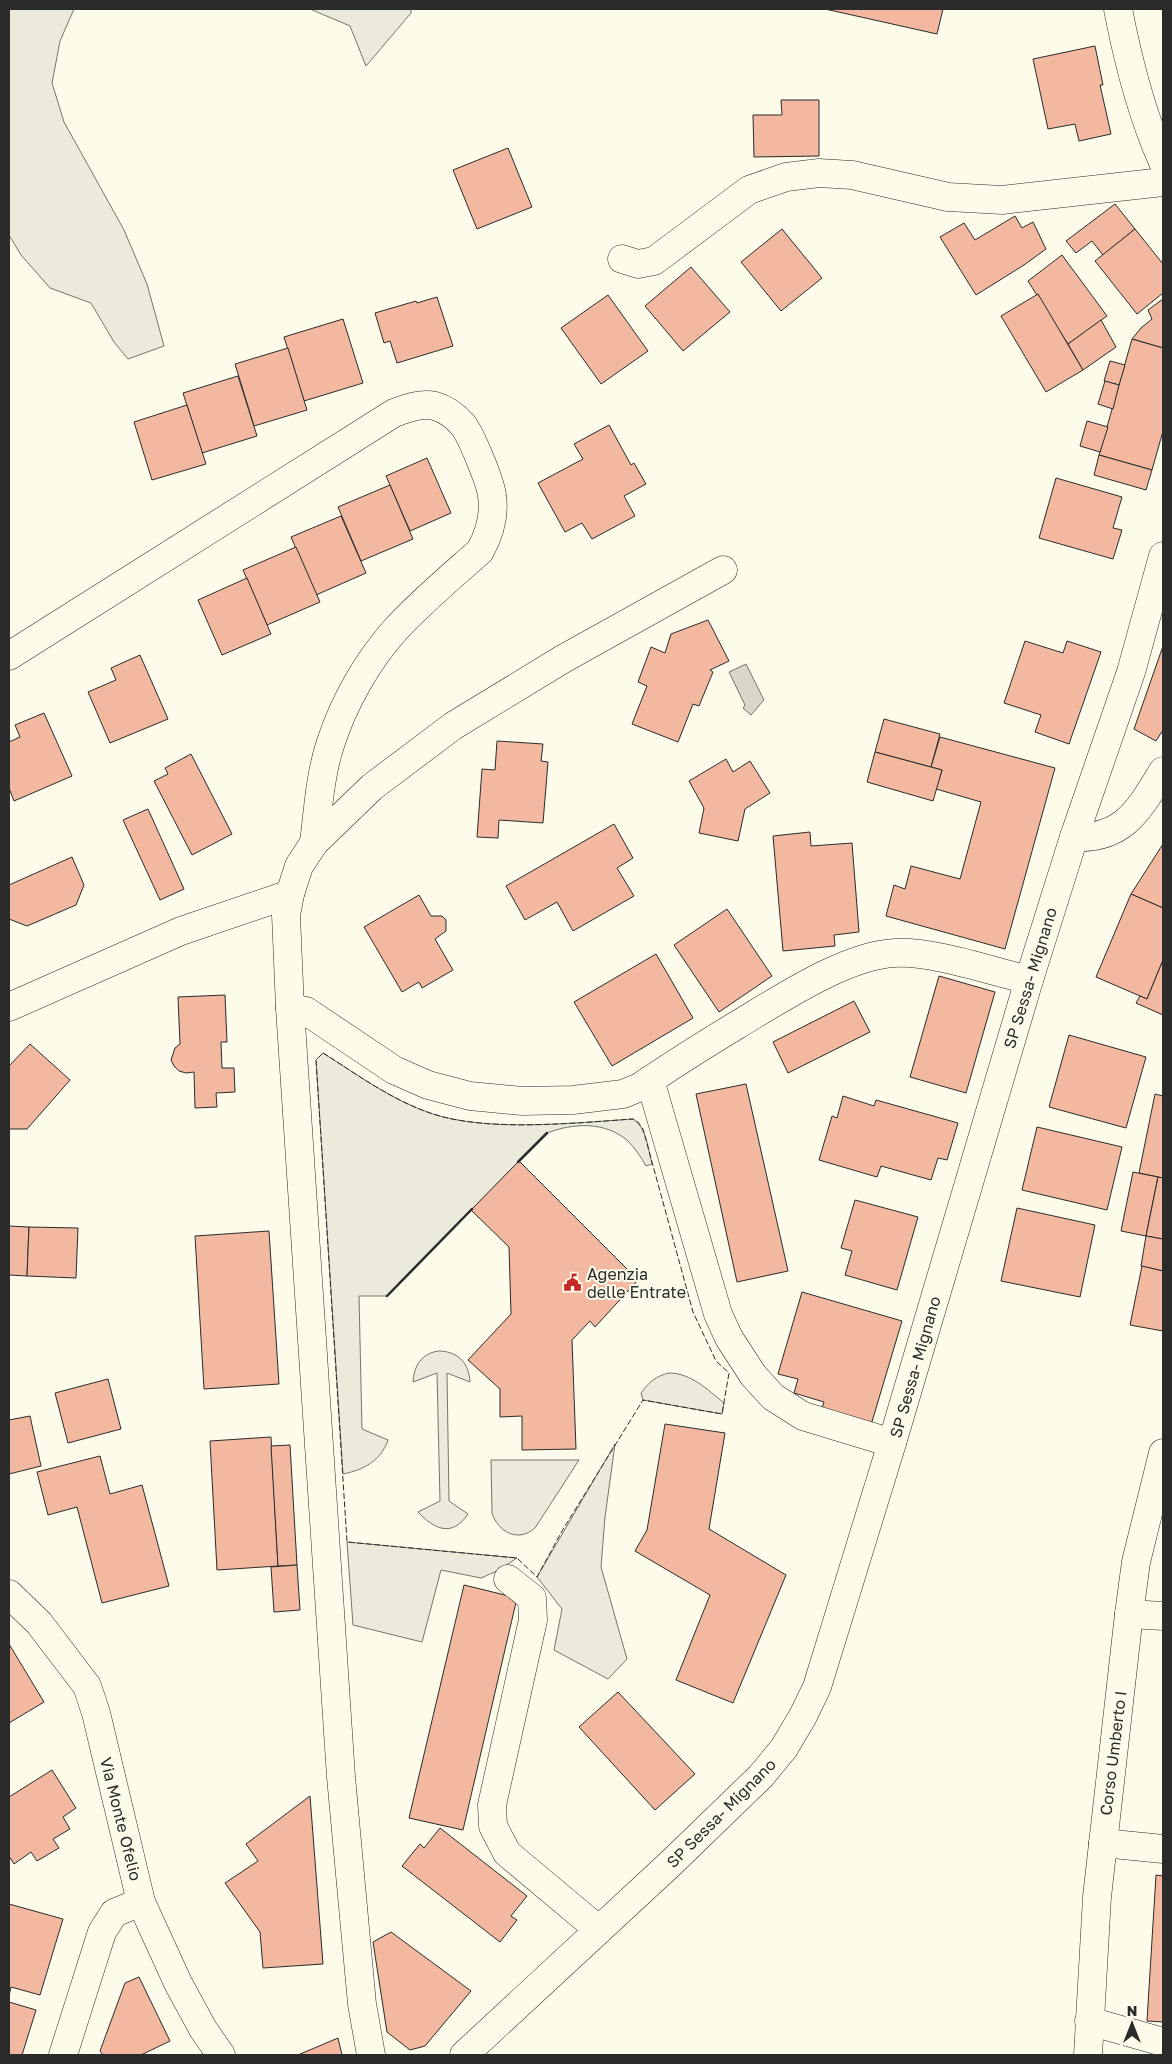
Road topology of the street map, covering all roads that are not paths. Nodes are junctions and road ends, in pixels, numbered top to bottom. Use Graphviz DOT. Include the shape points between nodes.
graph roads {
  1 [pos="1118,9"];
  2 [pos="1163,162"];
  3 [pos="1163,182"];
  4 [pos="622,258"];
  5 [pos="1163,556"];
  6 [pos="723,570"];
  7 [pos="9,656"];
  8 [pos="1163,771"];
  9 [pos="1074,837"];
  10 [pos="314,843"];
  11 [pos="290,894"];
  12 [pos="1029,980"];
  13 [pos="9,1006"];
  14 [pos="290,1008"];
  15 [pos="650,1080"];
  16 [pos="892,1443"];
  17 [pos="1163,1453"];
  18 [pos="508,1579"];
  19 [pos="9,1594"];
  20 [pos="1129,1614"];
  21 [pos="1163,1616"];
  22 [pos="1103,1843"];
  23 [pos="1163,1849"];
  24 [pos="141,1902"];
  25 [pos="599,1930"];
  26 [pos="1089,2021"];
  27 [pos="1163,2042"];
  28 [pos="63,2055"];
  29 [pos="221,2055"];
  30 [pos="371,2055"];
  31 [pos="464,2055"];
  32 [pos="1088,2055"];
  1 -- 2 [label="street" via="1136,88 1150,134"];
  3 -- 4 [label="street" via="1002,200 948,197 852,175 819,173 786,177 749,190 654,261 638,264"];
  5 -- 9 [label="street, SP Sessa- Mignano" via="1131,672"];
  6 -- 10 [label="street" via="547,668 453,726 372,787"];
  7 -- 10 [label="street" via="394,413 415,406 435,406 449,412 464,426 488,480 492,496 492,524 480,551 395,630 343,709 325,767"];
  8 -- 9 [label="street" via="1126,823 1113,831"];
  9 -- 12 [label="street, SP Sessa- Mignano"];
  10 -- 11 [label="street" via="299,866"];
  11 -- 13 [label="street" via="181,931"];
  11 -- 14 [label="street" via="286,914"];
  12 -- 15 [label="street" via="924,955 895,953 861,958 786,995"];
  12 -- 16 [label="street, SP Sessa- Mignano"];
  14 -- 15 [label="street" via="306,1011 394,1070 428,1085 470,1096 522,1101 605,1098 623,1094"];
  14 -- 30 [label="street" via="341,1777 362,2004"];
  15 -- 16 [label="street" via="718,1314 753,1375 773,1397 803,1416"];
  16 -- 25 [label="street, SP Sessa- Mignano" via="819,1679 789,1740 761,1776"];
  17 -- 20 [label="street, Corso Umberto I" via="1136,1562"];
  18 -- 25 [label="street" via="532,1598 533,1620 492,1805 493,1826 507,1854"];
  19 -- 24 [label="street, Via Monte Ofelio" via="39,1623 87,1686"];
  20 -- 21 [label="street"];
  20 -- 22 [label="street, Corso Umberto I"];
  22 -- 23 [label="street"];
  22 -- 26 [label="street, Corso Umberto I" via="1096,1897"];
  24 -- 28 [label="street" via="114,1913 102,1932"];
  24 -- 29 [label="street, Via Monte Ofelio" via="178,1982"];
  25 -- 31 [label="street, SP Sessa- Mignano"];
  26 -- 27 [label="street"];
  26 -- 32 [label="street, Corso Umberto I"];
}
